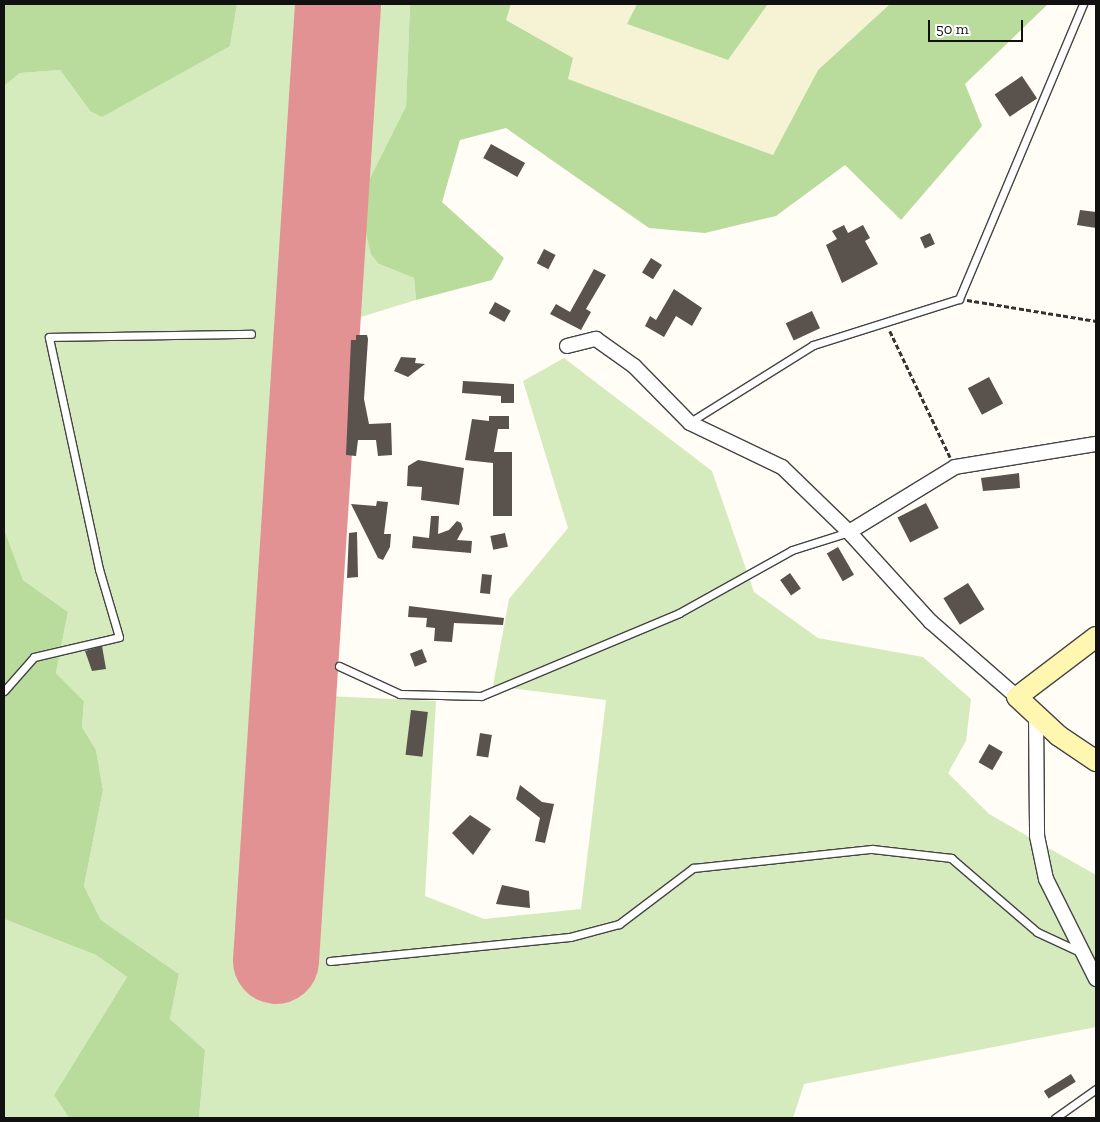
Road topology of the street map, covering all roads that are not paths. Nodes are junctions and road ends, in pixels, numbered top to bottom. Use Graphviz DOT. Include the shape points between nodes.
graph roads {
  1 [pos="1083,4"];
  2 [pos="251,334"];
  3 [pos="567,346"];
  4 [pos="690,422"];
  5 [pos="1096,444"];
  6 [pos="849,532"];
  7 [pos="1096,637"];
  8 [pos="339,666"];
  9 [pos="4,691"];
  10 [pos="1016,697"];
  11 [pos="1036,713"];
  12 [pos="1096,761"];
  13 [pos="1080,952"];
  14 [pos="330,960"];
  15 [pos="1096,979"];
  16 [pos="1096,1089"];
  17 [pos="1056,1118"];
  1 -- 4 [label="lane" via="960,299 813,345"];
  2 -- 9 [label="lane" via="49,337 99,569 118,637 34,657"];
  3 -- 4 [label="street" via="596,339 634,366"];
  4 -- 6 [label="street" via="782,466"];
  5 -- 6 [label="street" via="955,467"];
  6 -- 8 [label="lane" via="792,550 679,613 481,696 400,694"];
  6 -- 10 [label="street" via="931,622"];
  7 -- 10 [label="street"];
  10 -- 11 [label="street"];
  11 -- 12 [label="street" via="1059,736"];
  11 -- 13 [label="street" via="1037,836 1046,879"];
  13 -- 14 [label="lane" via="1037,932 951,858 872,849 693,868 619,924 570,937"];
  13 -- 15 [label="street"];
  16 -- 17 [label="lane"];
}
